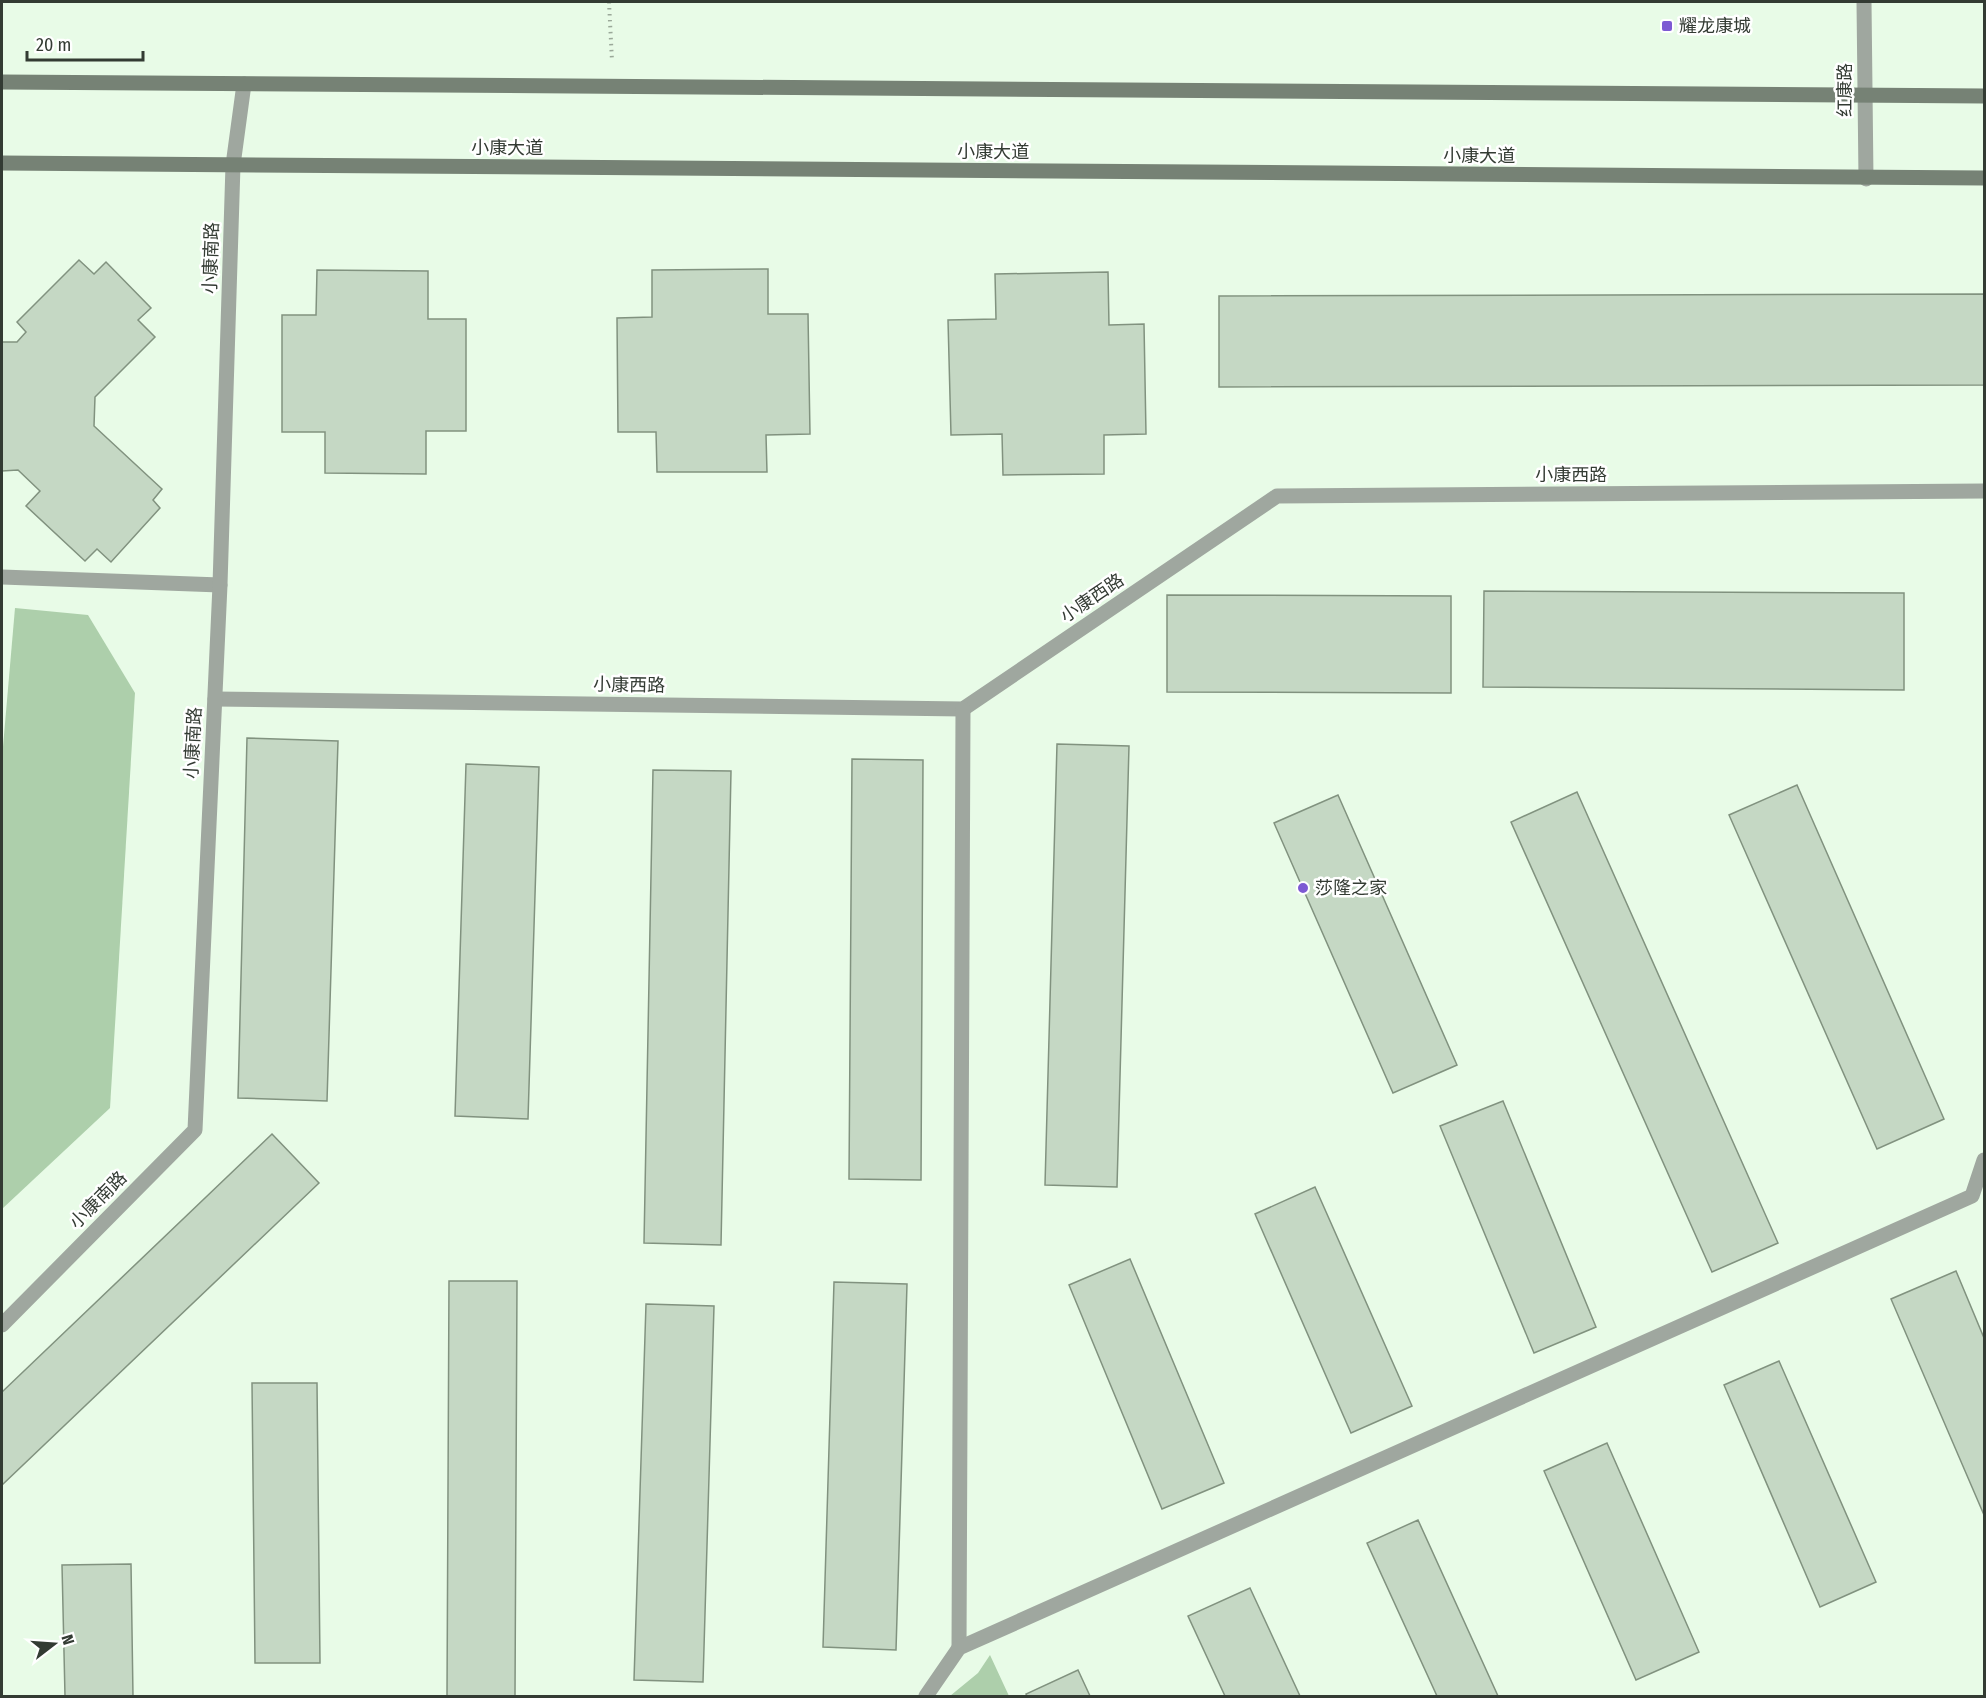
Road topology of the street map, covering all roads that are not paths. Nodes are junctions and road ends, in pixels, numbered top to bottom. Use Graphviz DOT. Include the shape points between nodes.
graph roads {
  1 [pos="1864,2"];
  2 [pos="2,82"];
  3 [pos="244,84"];
  4 [pos="1984,96"];
  5 [pos="1864,97"];
  6 [pos="2,164"];
  7 [pos="233,165"];
  8 [pos="1984,178"];
  9 [pos="1866,179"];
  10 [pos="1984,491"];
  11 [pos="2,577"];
  12 [pos="220,585"];
  13 [pos="215,699"];
  14 [pos="963,709"];
  15 [pos="1984,1160"];
  16 [pos="2,1325"];
  17 [pos="959,1648"];
  18 [pos="927,1696"];
  1 -- 5 [label="street, 红康路"];
  2 -- 3 [label="main road"];
  3 -- 5 [label="main road"];
  3 -- 7 [label="street, 小康南路"];
  4 -- 5 [label="main road"];
  5 -- 9 [label="street, 红康路"];
  6 -- 7 [label="main road, 小康大道"];
  7 -- 9 [label="main road, 小康大道"];
  7 -- 12 [label="street, 小康南路"];
  8 -- 9 [label="main road, 小康大道"];
  10 -- 14 [label="street, 小康西路" via="1277,496"];
  11 -- 12 [label="street"];
  12 -- 13 [label="street, 小康南路"];
  13 -- 14 [label="street, 小康西路"];
  13 -- 16 [label="street, 小康南路" via="195,1130"];
  14 -- 17 [label="street"];
  15 -- 17 [label="street" via="1972,1196"];
  17 -- 18 [label="street"];
}
